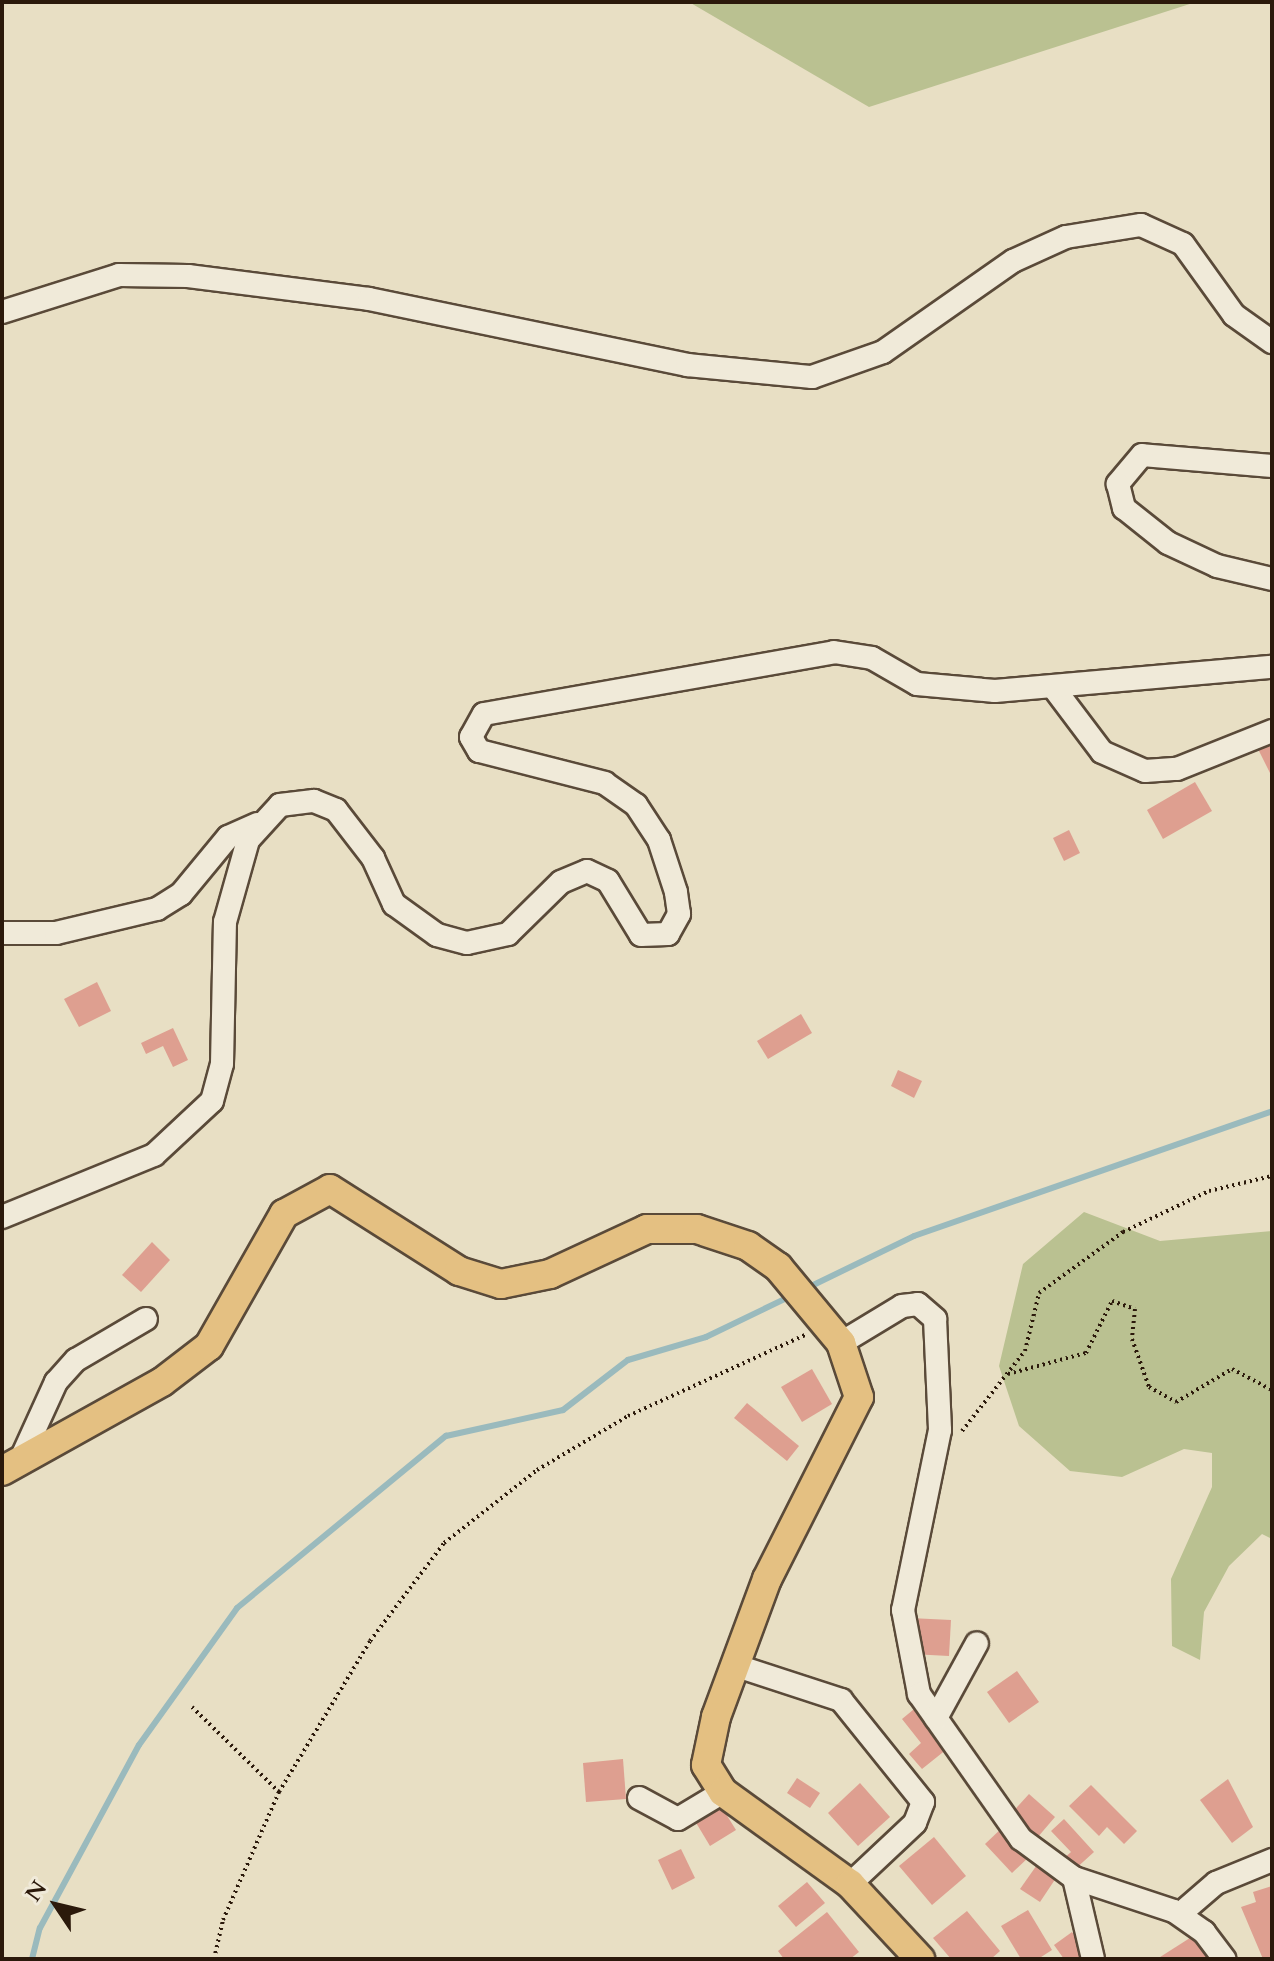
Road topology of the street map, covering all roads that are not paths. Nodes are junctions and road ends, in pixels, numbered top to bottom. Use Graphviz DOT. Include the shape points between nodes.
graph roads {
  1 [pos="2,312"];
  2 [pos="1272,342"];
  3 [pos="1272,466"];
  4 [pos="1272,579"];
  5 [pos="1272,667"];
  6 [pos="1053,687"];
  7 [pos="1272,731"];
  8 [pos="257,824"];
  9 [pos="2,933"];
  10 [pos="2,1217"];
  11 [pos="146,1319"];
  12 [pos="825,1324"];
  13 [pos="11,1466"];
  14 [pos="977,1643"];
  15 [pos="734,1665"];
  16 [pos="936,1718"];
  17 [pos="723,1792"];
  18 [pos="639,1798"];
  19 [pos="1272,1860"];
  20 [pos="1074,1878"];
  21 [pos="850,1884"];
  22 [pos="1180,1914"];
  23 [pos="920,1959"];
  24 [pos="1093,1959"];
  25 [pos="1224,1959"];
  1 -- 2 [label="street" via="119,275 188,276 369,299 687,365 812,377 883,352 1013,261 1066,237 1141,225 1183,244 1234,315"];
  3 -- 4 [label="street" via="1142,455 1118,484 1124,508 1168,543 1217,566"];
  5 -- 6 [label="street"];
  6 -- 7 [label="street" via="1102,752 1145,771 1177,769"];
  6 -- 8 [label="street" via="941,689 872,658 834,652 484,714 471,737 479,751 605,783 650,823 679,914 662,939 641,935 608,881 587,871 561,882 508,934 467,943 437,935 394,904 373,858 336,810 295,801"];
  8 -- 9 [label="street" via="228,837 181,894 157,909 56,933"];
  8 -- 10 [label="street" via="221,946 222,1064 212,1101 154,1155"];
  11 -- 13 [label="street" via="76,1360 56,1382"];
  12 -- 13 [label="main road" via="778,1267 727,1236 668,1226 617,1238 550,1274 501,1284 459,1271 330,1189 279,1221 209,1346 162,1382"];
  12 -- 15 [label="main road" via="858,1383 856,1413 788,1532"];
  12 -- 16 [label="street" via="918,1304 931,1312 942,1382 933,1465 903,1610 910,1675"];
  14 -- 16 [label="street"];
  15 -- 17 [label="main road" via="706,1752 711,1778"];
  15 -- 21 [label="street" via="841,1700 923,1802 915,1823"];
  16 -- 20 [label="street" via="991,1806"];
  17 -- 18 [label="street" via="678,1819"];
  17 -- 21 [label="main road"];
  19 -- 22 [label="street" via="1216,1883"];
  20 -- 22 [label="street"];
  20 -- 24 [label="street"];
  21 -- 23 [label="main road"];
  22 -- 25 [label="street"];
}
